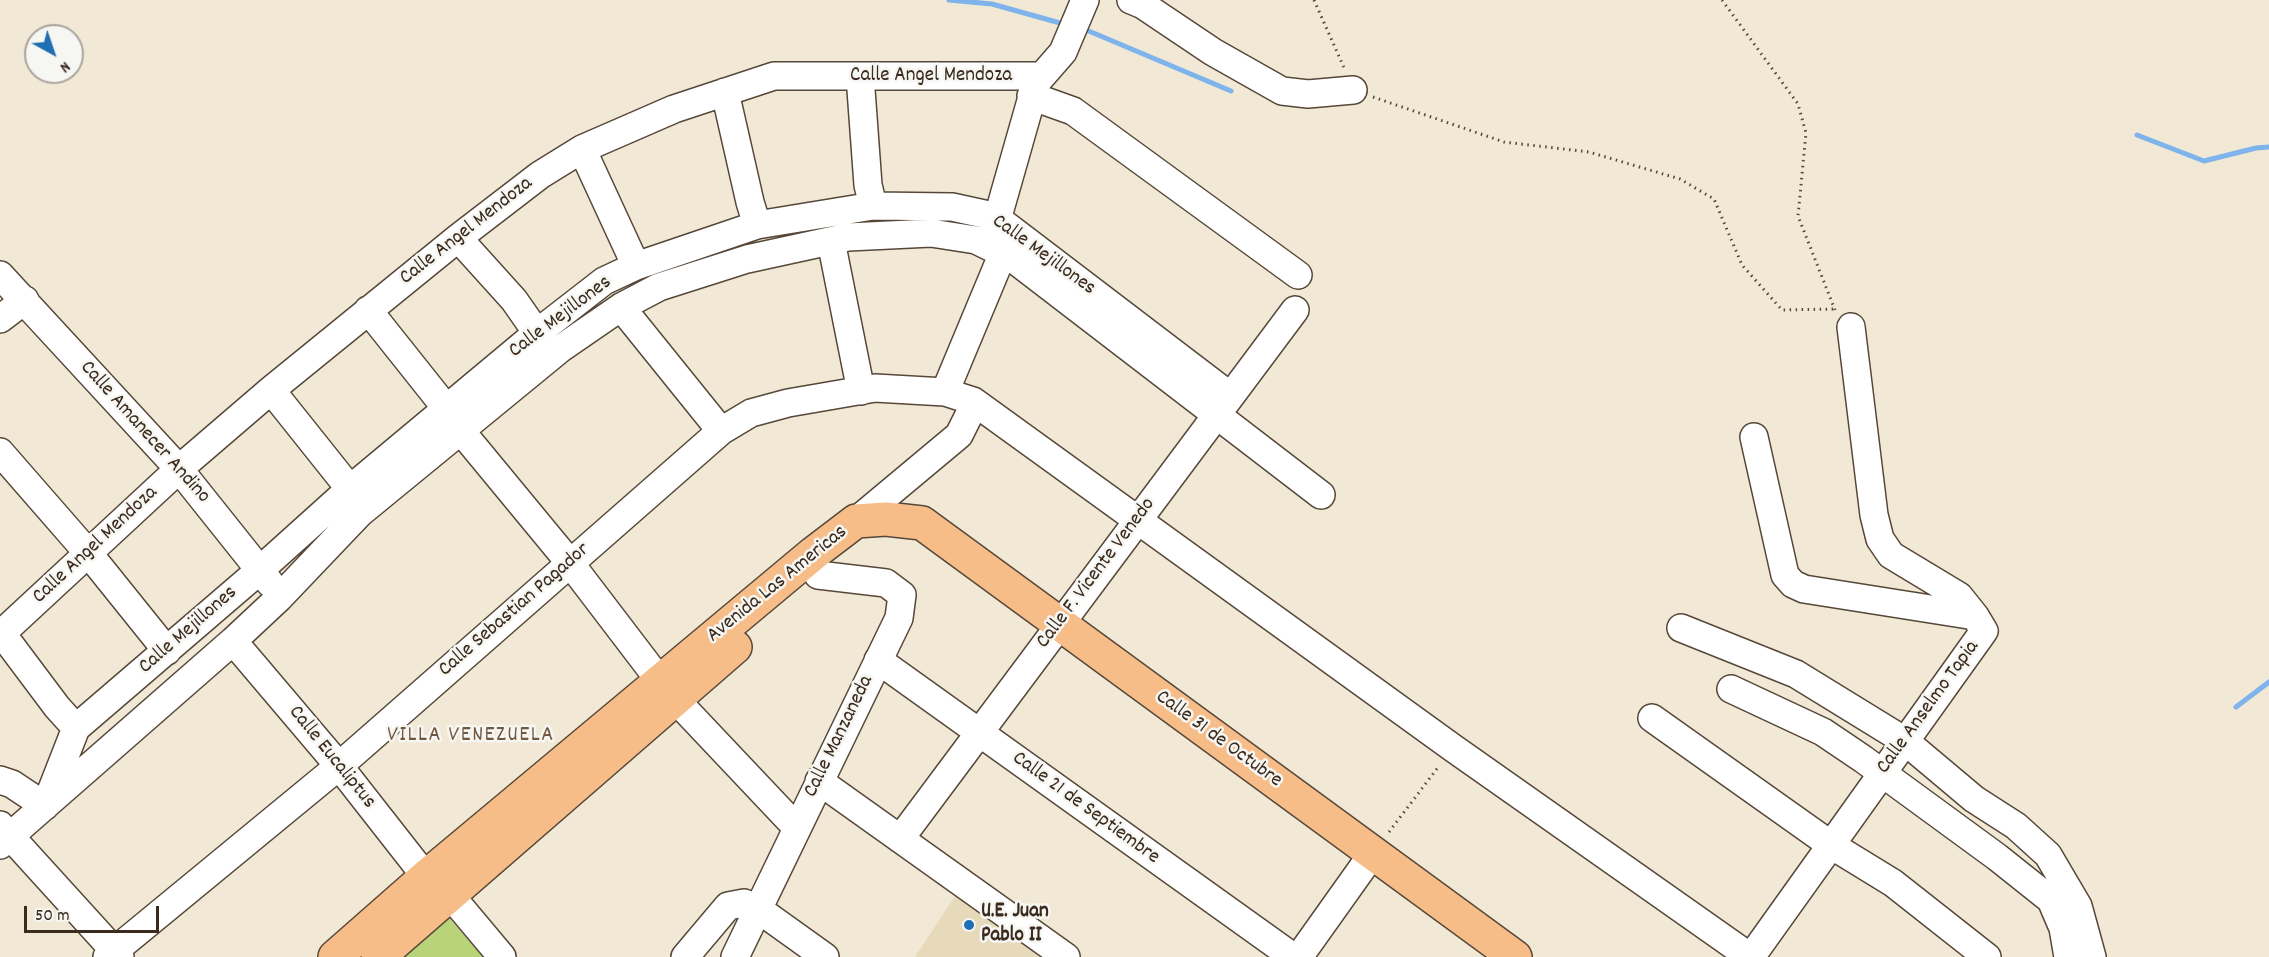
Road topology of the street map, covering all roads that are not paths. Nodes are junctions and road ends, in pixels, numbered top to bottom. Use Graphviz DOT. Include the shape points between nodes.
graph roads {
  1 [pos="1085,0"];
  2 [pos="1131,0"];
  3 [pos="860,76"];
  4 [pos="1036,86"];
  5 [pos="1353,90"];
  6 [pos="725,92"];
  7 [pos="582,149"];
  8 [pos="873,206"];
  9 [pos="997,220"];
  10 [pos="757,225"];
  11 [pos="458,238"];
  12 [pos="831,241"];
  13 [pos="1003,253"];
  14 [pos="636,266"];
  15 [pos="0,275"];
  16 [pos="1298,275"];
  17 [pos="25,300"];
  18 [pos="621,307"];
  19 [pos="368,310"];
  20 [pos="1295,310"];
  21 [pos="1843,318"];
  22 [pos="0,320"];
  23 [pos="537,333"];
  24 [pos="271,390"];
  25 [pos="861,391"];
  26 [pos="945,392"];
  27 [pos="973,401"];
  28 [pos="1224,404"];
  29 [pos="446,408"];
  30 [pos="721,431"];
  31 [pos="460,432"];
  32 [pos="1754,437"];
  33 [pos="0,452"];
  34 [pos="179,469"];
  35 [pos="350,489"];
  36 [pos="1321,495"];
  37 [pos="1137,520"];
  38 [pos="856,521"];
  39 [pos="922,523"];
  40 [pos="89,554"];
  41 [pos="570,563"];
  42 [pos="261,570"];
  43 [pos="818,575"];
  44 [pos="279,597"];
  45 [pos="1975,616"];
  46 [pos="1059,624"];
  47 [pos="1681,628"];
  48 [pos="1,632"];
  49 [pos="233,641"];
  50 [pos="167,651"];
  51 [pos="878,660"];
  52 [pos="1731,689"];
  53 [pos="667,690"];
  54 [pos="1652,718"];
  55 [pos="76,728"];
  56 [pos="979,732"];
  57 [pos="1905,741"];
  58 [pos="339,766"];
  59 [pos="1882,773"];
  60 [pos="0,780"];
  61 [pos="819,781"];
  62 [pos="45,806"];
  63 [pos="796,827"];
  64 [pos="3,836"];
  65 [pos="900,838"];
  66 [pos="1831,845"];
  67 [pos="1373,853"];
  68 [pos="438,886"];
  69 [pos="758,909"];
  70 [pos="114,955"];
  71 [pos="334,957"];
  72 [pos="378,957"];
  73 [pos="502,957"];
  74 [pos="686,957"];
  75 [pos="735,957"];
  76 [pos="825,957"];
  77 [pos="1066,957"];
  78 [pos="1293,957"];
  79 [pos="1299,957"];
  80 [pos="1515,957"];
  81 [pos="1751,957"];
  82 [pos="1987,957"];
  83 [pos="2068,957"];
  84 [pos="2092,957"];
  1 -- 4 [label="street" via="1063,52"];
  2 -- 5 [label="street" via="1282,91 1308,94"];
  3 -- 4 [label="street, Calle Angel Mendoza"];
  3 -- 6 [label="street, Calle Angel Mendoza" via="774,76"];
  3 -- 8 [label="street"];
  4 -- 9 [label="street"];
  4 -- 16 [label="street, Calle Angel Mendoza"];
  6 -- 7 [label="street, Calle Angel Mendoza" via="674,109"];
  6 -- 10 [label="street"];
  7 -- 11 [label="street, Calle Angel Mendoza" via="540,175"];
  7 -- 14 [label="street"];
  8 -- 9 [label="street, Calle Mejillones" via="952,207"];
  8 -- 10 [label="street, Calle Mejillones"];
  9 -- 28 [label="street, Calle Mejillones"];
  10 -- 14 [label="street, Calle Mejillones"];
  11 -- 19 [label="street, Calle Angel Mendoza"];
  11 -- 23 [label="street" via="514,300"];
  12 -- 13 [label="street, Calle Mejillones" via="931,232 976,240"];
  12 -- 18 [label="street, Calle Mejillones" via="699,273 659,287"];
  12 -- 25 [label="street"];
  13 -- 26 [label="street"];
  13 -- 28 [label="street, Calle Mejillones"];
  14 -- 23 [label="street, Calle Mejillones" via="604,281"];
  15 -- 17 [label="street, Calle Amanecer Andino"];
  17 -- 22 [label="street"];
  17 -- 34 [label="street, Calle Amanecer Andino"];
  18 -- 30 [label="street"];
  18 -- 31 [label="street, Calle Mejillones" via="560,349"];
  19 -- 24 [label="street, Calle Angel Mendoza"];
  19 -- 29 [label="street"];
  20 -- 28 [label="street, Calle F. Vicente Venedo"];
  21 -- 45 [label="street, Calle Anselmo Tapia" via="1880,539 1891,555 1959,596"];
  23 -- 29 [label="street, Calle Mejillones"];
  24 -- 34 [label="street, Calle Angel Mendoza"];
  24 -- 35 [label="street"];
  25 -- 26 [label="street, Calle Sebastian Pagador" via="876,388"];
  25 -- 30 [label="street, Calle Sebastian Pagador" via="751,413"];
  26 -- 27 [label="street, Calle Sebastian Pagador"];
  27 -- 37 [label="street, Calle Sebastian Pagador"];
  27 -- 38 [label="street" via="959,435"];
  28 -- 36 [label="street"];
  28 -- 37 [label="street, Calle F. Vicente Venedo"];
  29 -- 35 [label="street, Calle Mejillones"];
  30 -- 41 [label="street, Calle Sebastian Pagador"];
  31 -- 41 [label="street"];
  31 -- 44 [label="street, Calle Mejillones" via="360,513"];
  32 -- 45 [label="street" via="1785,575 1793,584 1804,589"];
  33 -- 40 [label="street"];
  34 -- 40 [label="street, Calle Angel Mendoza"];
  34 -- 42 [label="street, Calle Amanecer Andino"];
  35 -- 42 [label="street, Calle Mejillones"];
  37 -- 46 [label="street, Calle F. Vicente Venedo"];
  37 -- 81 [label="street, Calle Sebastian Pagador"];
  38 -- 39 [label="main road, Avenida Las Americas"];
  38 -- 53 [label="main road, Avenida Las Americas" via="814,553"];
  39 -- 43 [label="main road, Avenida Las Americas" via="865,541"];
  39 -- 46 [label="main road, Calle 31 de Octubre"];
  40 -- 48 [label="street, Calle Angel Mendoza"];
  40 -- 50 [label="street"];
  41 -- 53 [label="street"];
  41 -- 58 [label="street, Calle Sebastian Pagador"];
  42 -- 44 [label="street, Calle Amanecer Andino"];
  42 -- 50 [label="street, Calle Mejillones"];
  43 -- 51 [label="street, Calle Manzaneda" via="886,583 902,595 899,618"];
  43 -- 53 [label="main road, Avenida Las Americas"];
  44 -- 49 [label="street, Calle Mejillones"];
  45 -- 57 [label="street, Calle Anselmo Tapia" via="1984,631"];
  46 -- 56 [label="street, Calle F. Vicente Venedo"];
  46 -- 67 [label="main road, Calle 31 de Octubre"];
  47 -- 57 [label="street" via="1796,674"];
  48 -- 55 [label="street"];
  49 -- 58 [label="street, Calle Eucaliptus"];
  49 -- 62 [label="street, Calle Mejillones"];
  50 -- 55 [label="street, Calle Mejillones"];
  51 -- 56 [label="street, Calle 21 de Septiembre"];
  51 -- 61 [label="street, Calle Manzaneda"];
  52 -- 59 [label="street" via="1822,732"];
  53 -- 63 [label="street"];
  53 -- 68 [label="main road, Avenida Las Americas"];
  54 -- 66 [label="street"];
  55 -- 62 [label="street, Calle Mejillones"];
  56 -- 65 [label="street, Calle F. Vicente Venedo"];
  56 -- 78 [label="street, Calle 21 de Septiembre"];
  57 -- 59 [label="street, Calle Anselmo Tapia"];
  57 -- 84 [label="street" via="2048,855 2078,906"];
  58 -- 68 [label="street, Calle Eucaliptus"];
  58 -- 70 [label="street, Calle Sebastian Pagador"];
  59 -- 66 [label="street, Calle Anselmo Tapia"];
  59 -- 83 [label="street" via="2051,900"];
  60 -- 62 [label="street"];
  61 -- 63 [label="street, Calle Manzaneda"];
  61 -- 65 [label="street"];
  62 -- 64 [label="street, Calle Mejillones"];
  63 -- 69 [label="street, Calle Manzaneda"];
  64 -- 70 [label="street"];
  65 -- 77 [label="street"];
  66 -- 81 [label="street, Calle Anselmo Tapia"];
  66 -- 82 [label="street" via="1893,883"];
  67 -- 79 [label="street"];
  67 -- 80 [label="main road, Calle 31 de Octubre"];
  68 -- 71 [label="main road, Avenida Las Americas"];
  68 -- 72 [label="main road, Avenida Las Americas"];
  68 -- 73 [label="street, Calle Eucaliptus"];
  69 -- 74 [label="street" via="744,903 728,906"];
  69 -- 75 [label="street, Calle Manzaneda"];
  69 -- 76 [label="street"];
}
